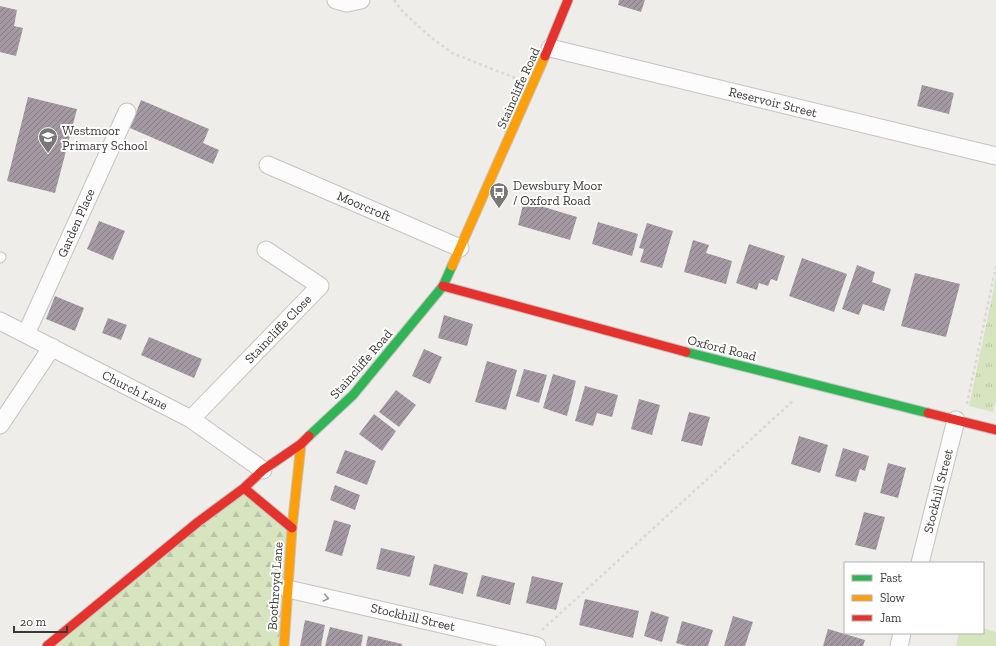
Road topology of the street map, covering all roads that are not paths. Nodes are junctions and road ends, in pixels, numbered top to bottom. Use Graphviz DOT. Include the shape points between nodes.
graph roads {
  1 [pos="336,0"];
  2 [pos="361,0"];
  3 [pos="568,0"];
  4 [pos="550,48"];
  5 [pos="127,112"];
  6 [pos="996,156"];
  7 [pos="268,165"];
  8 [pos="460,248"];
  9 [pos="266,250"];
  10 [pos="443,286"];
  11 [pos="0,321"];
  12 [pos="26,334"];
  13 [pos="52,347"];
  14 [pos="191,418"];
  15 [pos="960,421"];
  16 [pos="0,425"];
  17 [pos="996,430"];
  18 [pos="301,444"];
  19 [pos="263,470"];
  20 [pos="244,488"];
  21 [pos="292,528"];
  22 [pos="920,562"];
  23 [pos="288,589"];
  24 [pos="902,634"];
  25 [pos="478,639"];
  26 [pos="532,645"];
  27 [pos="47,646"];
  28 [pos="284,646"];
  29 [pos="899,646"];
  1 -- 2 [label="street" via="347,3"];
  3 -- 4 [label="street, Staincliffe Road"];
  4 -- 6 [label="street, Reservoir Street"];
  4 -- 8 [label="street, Staincliffe Road"];
  5 -- 12 [label="street, Garden Place"];
  7 -- 8 [label="street, Moorcroft"];
  8 -- 10 [label="street, Staincliffe Road"];
  9 -- 14 [label="street, Staincliffe Close" via="320,286"];
  10 -- 15 [label="street, Oxford Road" via="685,352"];
  10 -- 18 [label="street, Staincliffe Road" via="353,395"];
  11 -- 12 [label="street, Church Lane"];
  12 -- 13 [label="street, Church Lane"];
  13 -- 14 [label="street, Church Lane"];
  13 -- 16 [label="street"];
  14 -- 19 [label="street, Church Lane"];
  15 -- 17 [label="street, Oxford Road"];
  15 -- 22 [label="street, Stockhill Street"];
  18 -- 19 [label="street, Staincliffe Road"];
  18 -- 21 [label="street, Boothroyd Lane"];
  19 -- 20 [label="street, Staincliffe Road"];
  20 -- 21 [label="street, Boothroyd Lane"];
  20 -- 27 [label="street, Staincliffe Road" via="198,522"];
  21 -- 23 [label="street, Boothroyd Lane"];
  23 -- 25 [label="street, Stockhill Street, one-way"];
  23 -- 28 [label="street, Boothroyd Lane"];
  24 -- 29 [label="street"];
  25 -- 26 [label="street, Stockhill Street"];
}
